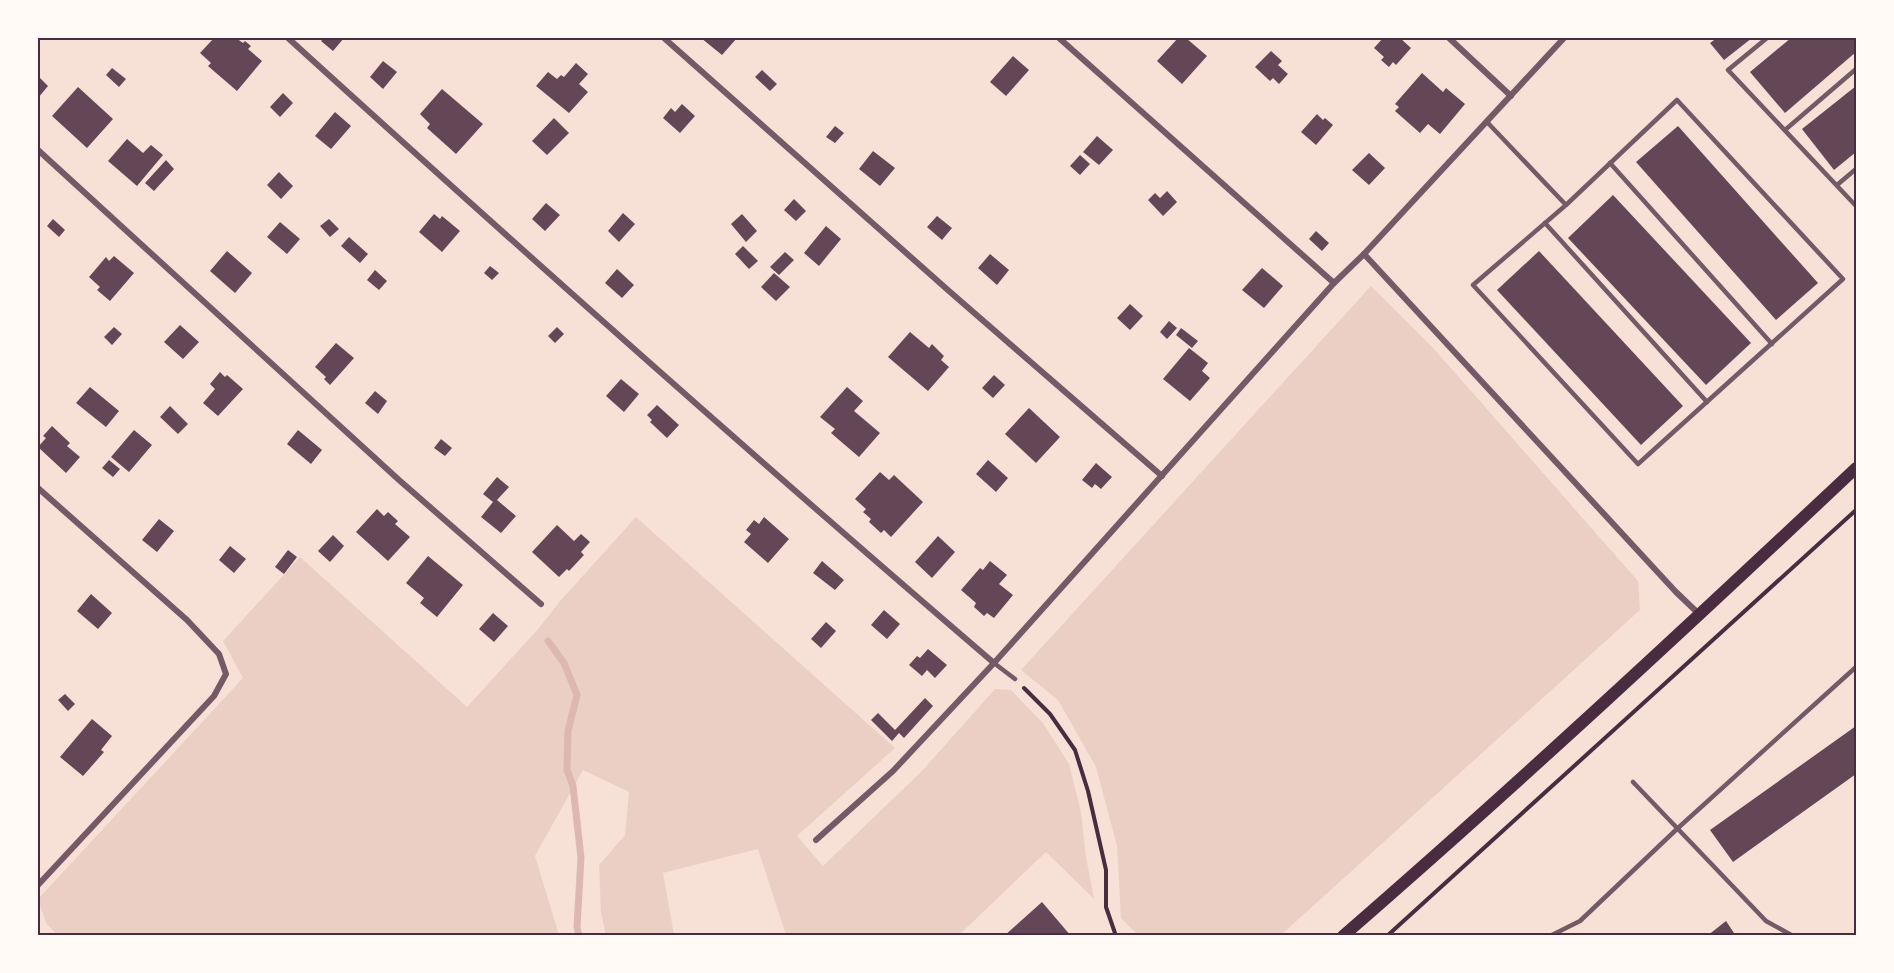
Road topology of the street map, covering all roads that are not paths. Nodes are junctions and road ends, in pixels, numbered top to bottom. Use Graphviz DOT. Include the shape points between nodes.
graph roads {
  1 [pos="288,38"];
  2 [pos="664,38"];
  3 [pos="1059,38"];
  4 [pos="1449,38"];
  5 [pos="1564,38"];
  6 [pos="1767,38"];
  7 [pos="1857,69"];
  8 [pos="1511,96"];
  9 [pos="1487,122"];
  10 [pos="1785,130"];
  11 [pos="38,150"];
  12 [pos="1610,163"];
  13 [pos="1857,169"];
  14 [pos="1837,185"];
  15 [pos="1566,206"];
  16 [pos="1857,206"];
  17 [pos="1545,223"];
  18 [pos="1364,254"];
  19 [pos="1334,283"];
  20 [pos="1772,344"];
  21 [pos="1707,402"];
  22 [pos="1857,468"];
  23 [pos="1162,476"];
  24 [pos="38,489"];
  25 [pos="541,604"];
  26 [pos="1700,615"];
  27 [pos="994,663"];
  28 [pos="1857,667"];
  29 [pos="1015,679"];
  30 [pos="1633,782"];
  31 [pos="1678,828"];
  32 [pos="816,840"];
  33 [pos="38,885"];
  34 [pos="1343,936"];
  35 [pos="1550,936"];
  36 [pos="1793,936"];
  1 -- 27 [label="street" via="571,294"];
  2 -- 23 [label="street"];
  3 -- 19 [label="street"];
  4 -- 8 [label="street"];
  5 -- 8 [label="street"];
  6 -- 10 [label="lane" via="1728,70"];
  7 -- 10 [label="lane"];
  8 -- 9 [label="street"];
  9 -- 15 [label="lane"];
  9 -- 18 [label="street"];
  10 -- 14 [label="lane"];
  11 -- 25 [label="street" via="399,480"];
  12 -- 15 [label="lane"];
  12 -- 20 [label="lane"];
  12 -- 20 [label="lane" via="1677,100 1843,279"];
  13 -- 14 [label="lane"];
  14 -- 16 [label="lane"];
  15 -- 17 [label="lane"];
  17 -- 21 [label="lane"];
  17 -- 21 [label="lane" via="1473,285 1638,464"];
  18 -- 19 [label="street"];
  18 -- 26 [label="street"];
  19 -- 23 [label="street"];
  20 -- 21 [label="lane"];
  22 -- 26 [label="main road"];
  23 -- 27 [label="street"];
  24 -- 33 [label="street" via="187,620 219,654 226,674 214,696"];
  26 -- 34 [label="main road"];
  27 -- 29 [label="lane"];
  27 -- 32 [label="street" via="892,771"];
  28 -- 31 [label="lane"];
  30 -- 31 [label="lane"];
  31 -- 35 [label="lane" via="1580,921"];
  31 -- 36 [label="lane" via="1766,921"];
}
